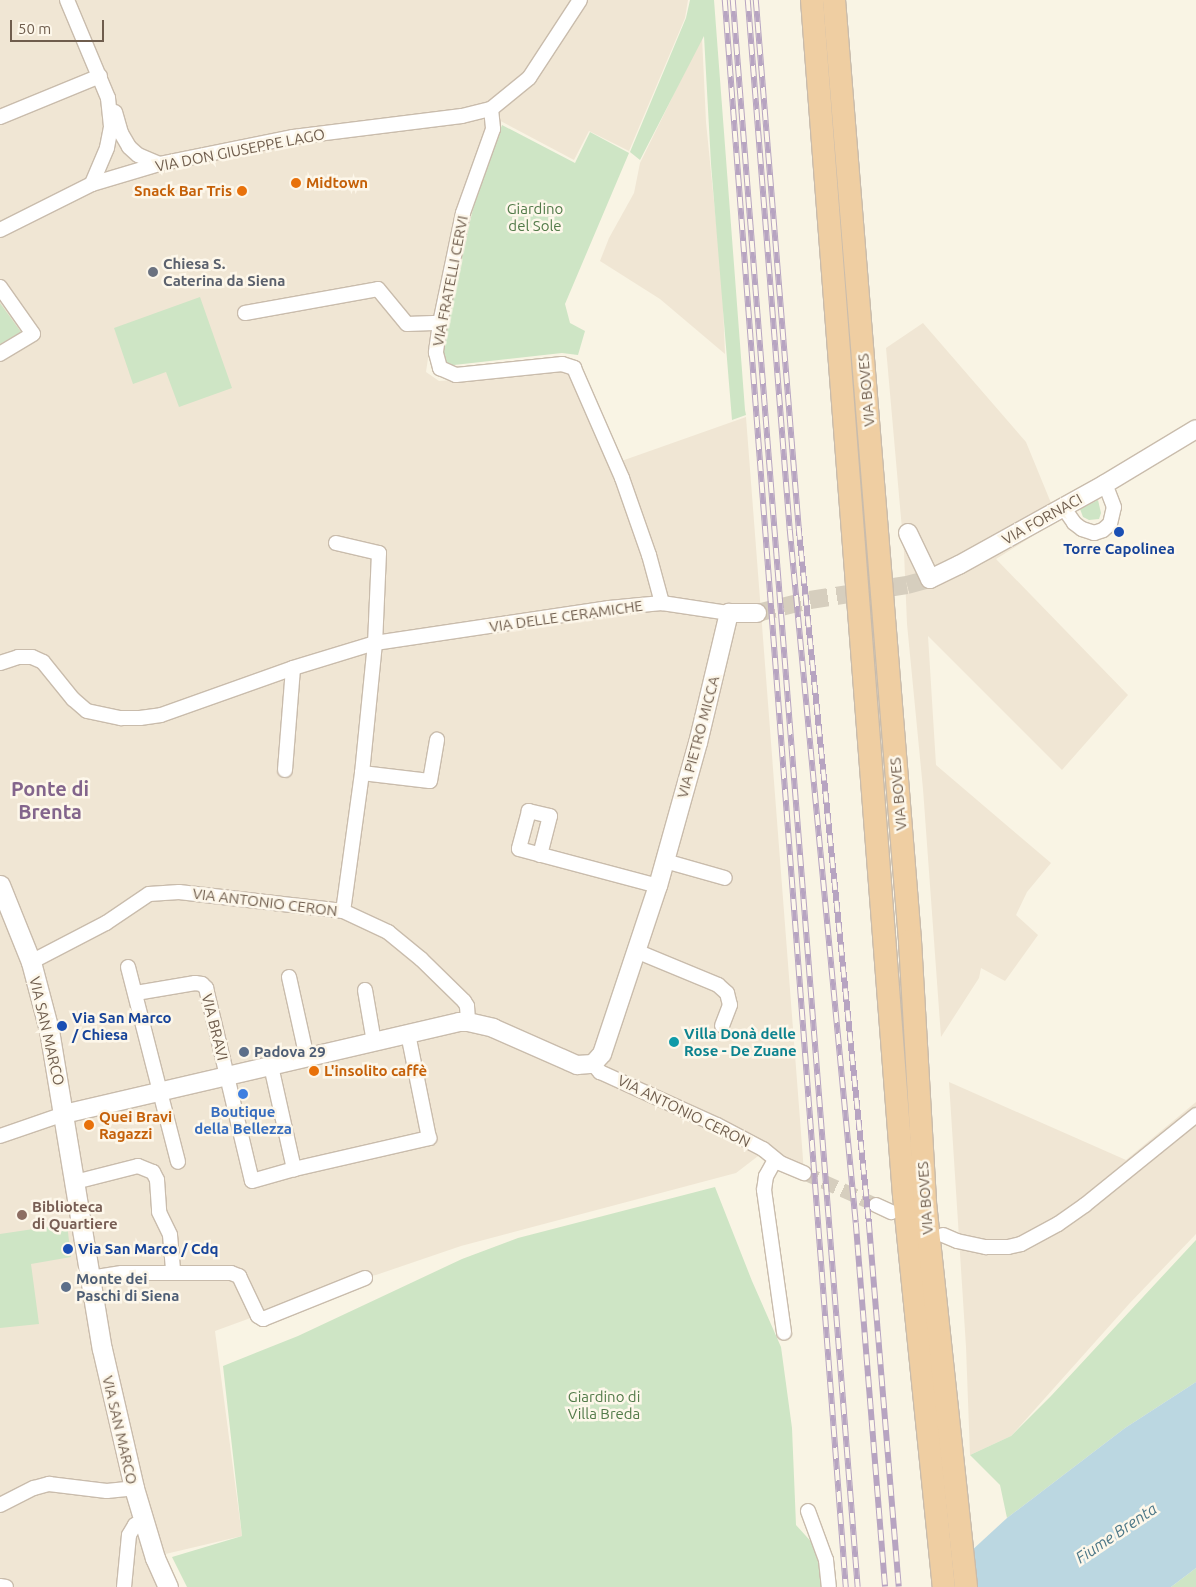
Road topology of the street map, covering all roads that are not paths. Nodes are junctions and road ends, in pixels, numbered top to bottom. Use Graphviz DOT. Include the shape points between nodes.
graph roads {
  1 [pos="67,0"];
  2 [pos="580,0"];
  3 [pos="812,0"];
  4 [pos="834,0"];
  5 [pos="100,76"];
  6 [pos="108,98"];
  7 [pos="491,109"];
  8 [pos="0,118"];
  9 [pos="159,164"];
  10 [pos="92,184"];
  11 [pos="0,230"];
  12 [pos="0,287"];
  13 [pos="246,313"];
  14 [pos="440,323"];
  15 [pos="0,354"];
  16 [pos="1196,429"];
  17 [pos="1105,484"];
  18 [pos="1063,508"];
  19 [pos="908,533"];
  20 [pos="336,543"];
  21 [pos="662,603"];
  22 [pos="729,613"];
  23 [pos="757,613"];
  24 [pos="375,643"];
  25 [pos="0,663"];
  26 [pos="293,668"];
  27 [pos="437,740"];
  28 [pos="285,770"];
  29 [pos="362,773"];
  30 [pos="540,855"];
  31 [pos="665,861"];
  32 [pos="726,878"];
  33 [pos="0,885"];
  34 [pos="658,886"];
  35 [pos="343,911"];
  36 [pos="636,951"];
  37 [pos="31,962"];
  38 [pos="128,968"];
  39 [pos="288,977"];
  40 [pos="365,990"];
  41 [pos="136,994"];
  42 [pos="468,1022"];
  43 [pos="722,1026"];
  44 [pos="493,1028"];
  45 [pos="408,1034"];
  46 [pos="374,1042"];
  47 [pos="307,1058"];
  48 [pos="585,1065"];
  49 [pos="271,1066"];
  50 [pos="227,1078"];
  51 [pos="160,1093"];
  52 [pos="64,1114"];
  53 [pos="1196,1115"];
  54 [pos="0,1136"];
  55 [pos="775,1160"];
  56 [pos="178,1162"];
  57 [pos="294,1170"];
  58 [pos="804,1173"];
  59 [pos="75,1182"];
  60 [pos="876,1205"];
  61 [pos="891,1212"];
  62 [pos="943,1235"];
  63 [pos="173,1272"];
  64 [pos="90,1278"];
  65 [pos="364,1280"];
  66 [pos="784,1333"];
  67 [pos="942,1472"];
  68 [pos="134,1488"];
  69 [pos="0,1506"];
  70 [pos="808,1511"];
  71 [pos="144,1521"];
  72 [pos="0,1586"];
  73 [pos="6,1587"];
  74 [pos="124,1587"];
  75 [pos="168,1587"];
  76 [pos="829,1587"];
  77 [pos="944,1587"];
  78 [pos="966,1587"];
  1 -- 5 [label="street"];
  2 -- 7 [label="street" via="529,78"];
  3 -- 67 [label="highway, VIA BOVES" via="904,1195"];
  4 -- 67 [label="highway, VIA BOVES" via="910,941"];
  5 -- 6 [label="street"];
  5 -- 8 [label="street"];
  6 -- 9 [label="street" via="129,147 138,155"];
  6 -- 10 [label="street" via="111,127 107,148"];
  7 -- 9 [label="street, VIA DON GIUSEPPE LAGO" via="462,116 293,137"];
  7 -- 14 [label="street, VIA FRATELLI CERVI" via="492,129 463,213"];
  9 -- 10 [label="street, VIA DON GIUSEPPE LAGO"];
  10 -- 11 [label="street, VIA DON GIUSEPPE LAGO"];
  12 -- 15 [label="street" via="32,334"];
  13 -- 14 [label="street" via="378,289 407,324"];
  14 -- 21 [label="street, VIA FRATELLI CERVI" via="436,353 440,368 456,375 562,364 574,368 622,478"];
  16 -- 17 [label="street, VIA FORNACI"];
  17 -- 18 [label="street, VIA FORNACI"];
  17 -- 18 [label="street" via="1114,507 1110,524 1103,530 1094,533 1082,529"];
  18 -- 19 [label="street, VIA FORNACI" via="930,579"];
  20 -- 24 [label="street" via="379,553"];
  21 -- 22 [label="street, VIA DELLE CERAMICHE"];
  21 -- 24 [label="street, VIA DELLE CERAMICHE"];
  22 -- 23 [label="street, VIA DELLE CERAMICHE"];
  22 -- 31 [label="street, VIA PIETRO MICCA"];
  24 -- 26 [label="street, VIA DELLE CERAMICHE"];
  24 -- 29 [label="street"];
  25 -- 26 [label="street, VIA DELLE CERAMICHE" via="18,657 32,657 43,662 87,711 130,718 161,716"];
  26 -- 28 [label="street"];
  27 -- 29 [label="street" via="430,781"];
  29 -- 35 [label="street"];
  30 -- 34 [label="street"];
  31 -- 32 [label="street"];
  31 -- 34 [label="street, VIA PIETRO MICCA"];
  33 -- 37 [label="main road, VIA SAN MARCO"];
  34 -- 36 [label="street, VIA PIETRO MICCA"];
  35 -- 37 [label="street, VIA ANTONIO CERON" via="179,892 149,894 106,923"];
  35 -- 42 [label="street, VIA ANTONIO CERON" via="388,932 421,959 464,1000"];
  36 -- 43 [label="street" via="718,985 727,993 730,1005"];
  36 -- 48 [label="street, VIA PIETRO MICCA" via="602,1054"];
  37 -- 52 [label="main road, VIA SAN MARCO" via="49,1030"];
  38 -- 41 [label="street"];
  39 -- 47 [label="street"];
  40 -- 46 [label="street"];
  41 -- 50 [label="street, VIA BRAVI" via="202,984 208,994"];
  41 -- 51 [label="street"];
  42 -- 44 [label="street, VIA BRAVI"];
  42 -- 45 [label="street, VIA BRAVI"];
  44 -- 48 [label="street, VIA ANTONIO CERON"];
  45 -- 46 [label="street, VIA BRAVI"];
  45 -- 57 [label="street" via="429,1138"];
  46 -- 47 [label="street, VIA BRAVI"];
  47 -- 49 [label="street, VIA BRAVI"];
  48 -- 55 [label="street, VIA ANTONIO CERON" via="750,1142"];
  49 -- 50 [label="street, VIA BRAVI"];
  49 -- 57 [label="street"];
  50 -- 51 [label="street, VIA BRAVI"];
  50 -- 57 [label="street, VIA BRAVI" via="252,1181"];
  51 -- 52 [label="street, VIA BRAVI"];
  51 -- 56 [label="street"];
  52 -- 54 [label="street"];
  52 -- 59 [label="main road, VIA SAN MARCO"];
  53 -- 62 [label="street" via="1085,1205 1021,1244 986,1247"];
  55 -- 58 [label="street, VIA ANTONIO CERON"];
  55 -- 66 [label="street" via="766,1176 764,1190"];
  59 -- 63 [label="street" via="138,1166 153,1172 157,1180 159,1212 170,1235"];
  59 -- 64 [label="main road, VIA SAN MARCO"];
  60 -- 61 [label="street"];
  63 -- 64 [label="street" via="122,1273"];
  63 -- 65 [label="street" via="239,1276 263,1320"];
  64 -- 68 [label="main road, VIA SAN MARCO" via="102,1349"];
  67 -- 77 [label="highway, VIA BOVES"];
  67 -- 78 [label="highway, VIA BOVES"];
  68 -- 69 [label="street" via="107,1491 49,1484"];
  68 -- 71 [label="main road, VIA SAN MARCO"];
  70 -- 76 [label="street" via="826,1560"];
  71 -- 74 [label="street" via="135,1525 130,1534"];
  71 -- 75 [label="main road, VIA SAN MARCO"];
  72 -- 73 [label="street"];
}
